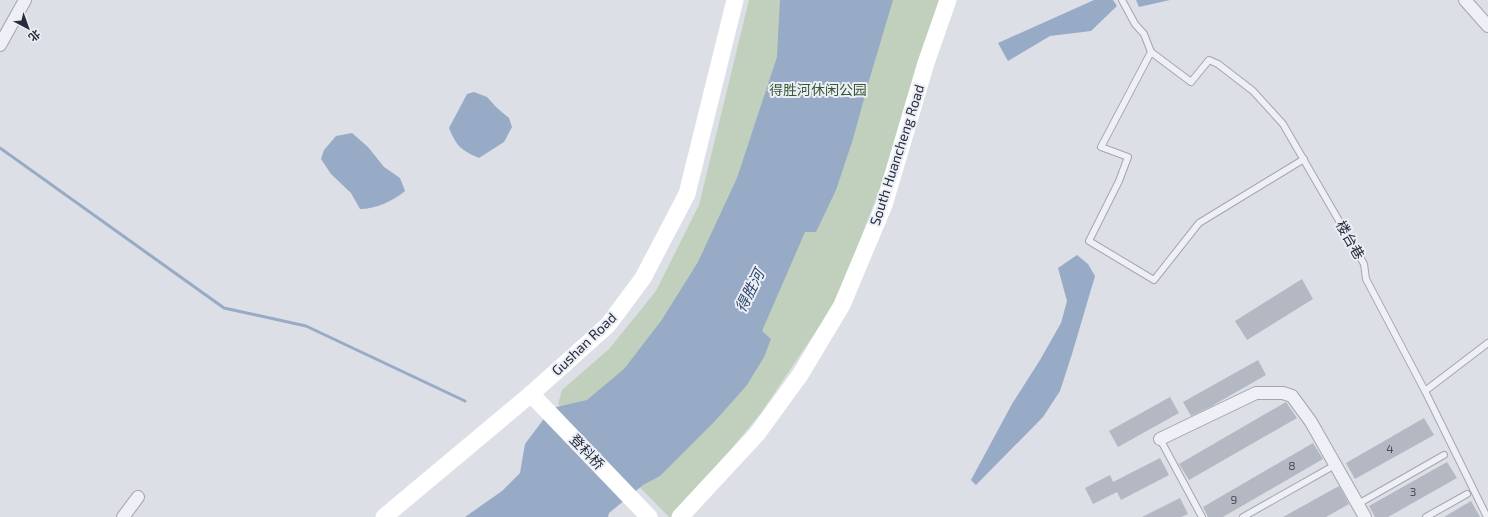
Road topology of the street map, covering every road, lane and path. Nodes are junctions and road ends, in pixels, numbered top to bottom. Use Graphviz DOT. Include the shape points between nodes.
graph roads {
  1 [pos="24,0"];
  2 [pos="735,0"];
  3 [pos="948,0"];
  4 [pos="1122,0"];
  5 [pos="1465,0"];
  6 [pos="1488,26"];
  7 [pos="0,45"];
  8 [pos="1151,52"];
  9 [pos="1304,159"];
  10 [pos="1488,343"];
  11 [pos="1425,391"];
  12 [pos="531,394"];
  13 [pos="1160,439"];
  14 [pos="1444,455"];
  15 [pos="1335,465"];
  16 [pos="1467,494"];
  17 [pos="138,497"];
  18 [pos="1358,504"];
  19 [pos="645,514"];
  20 [pos="123,517"];
  21 [pos="384,517"];
  22 [pos="680,517"];
  23 [pos="1202,517"];
  24 [pos="1243,517"];
  25 [pos="1365,517"];
  26 [pos="1426,517"];
  27 [pos="1488,517"];
  1 -- 7 [label="street"];
  2 -- 12 [label="main road, Gushan Road" via="687,194 643,278 608,325"];
  3 -- 22 [label="main road, South Huancheng Road" via="926,63 884,205 842,305 800,375 757,434"];
  4 -- 8 [label="lane" via="1135,24 1144,34"];
  5 -- 6 [label="street"];
  8 -- 9 [label="lane, 楼台巷" via="1191,82 1209,60 1218,64 1253,91 1283,124"];
  8 -- 9 [label="lane" via="1101,147 1128,157 1119,182 1089,241 1154,280 1199,223"];
  9 -- 11 [label="lane, 楼台巷" via="1364,264 1366,279"];
  10 -- 11 [label="lane"];
  11 -- 27 [label="lane, 楼台巷"];
  12 -- 19 [label="main road, 登科桥"];
  12 -- 21 [label="main road, Gushan Road"];
  13 -- 15 [label="street" via="1256,393 1283,393 1292,396 1311,422"];
  13 -- 23 [label="lane"];
  14 -- 18 [label="lane"];
  15 -- 18 [label="street"];
  15 -- 24 [label="lane"];
  16 -- 26 [label="lane"];
  17 -- 20 [label="street"];
  18 -- 25 [label="street"];
}
